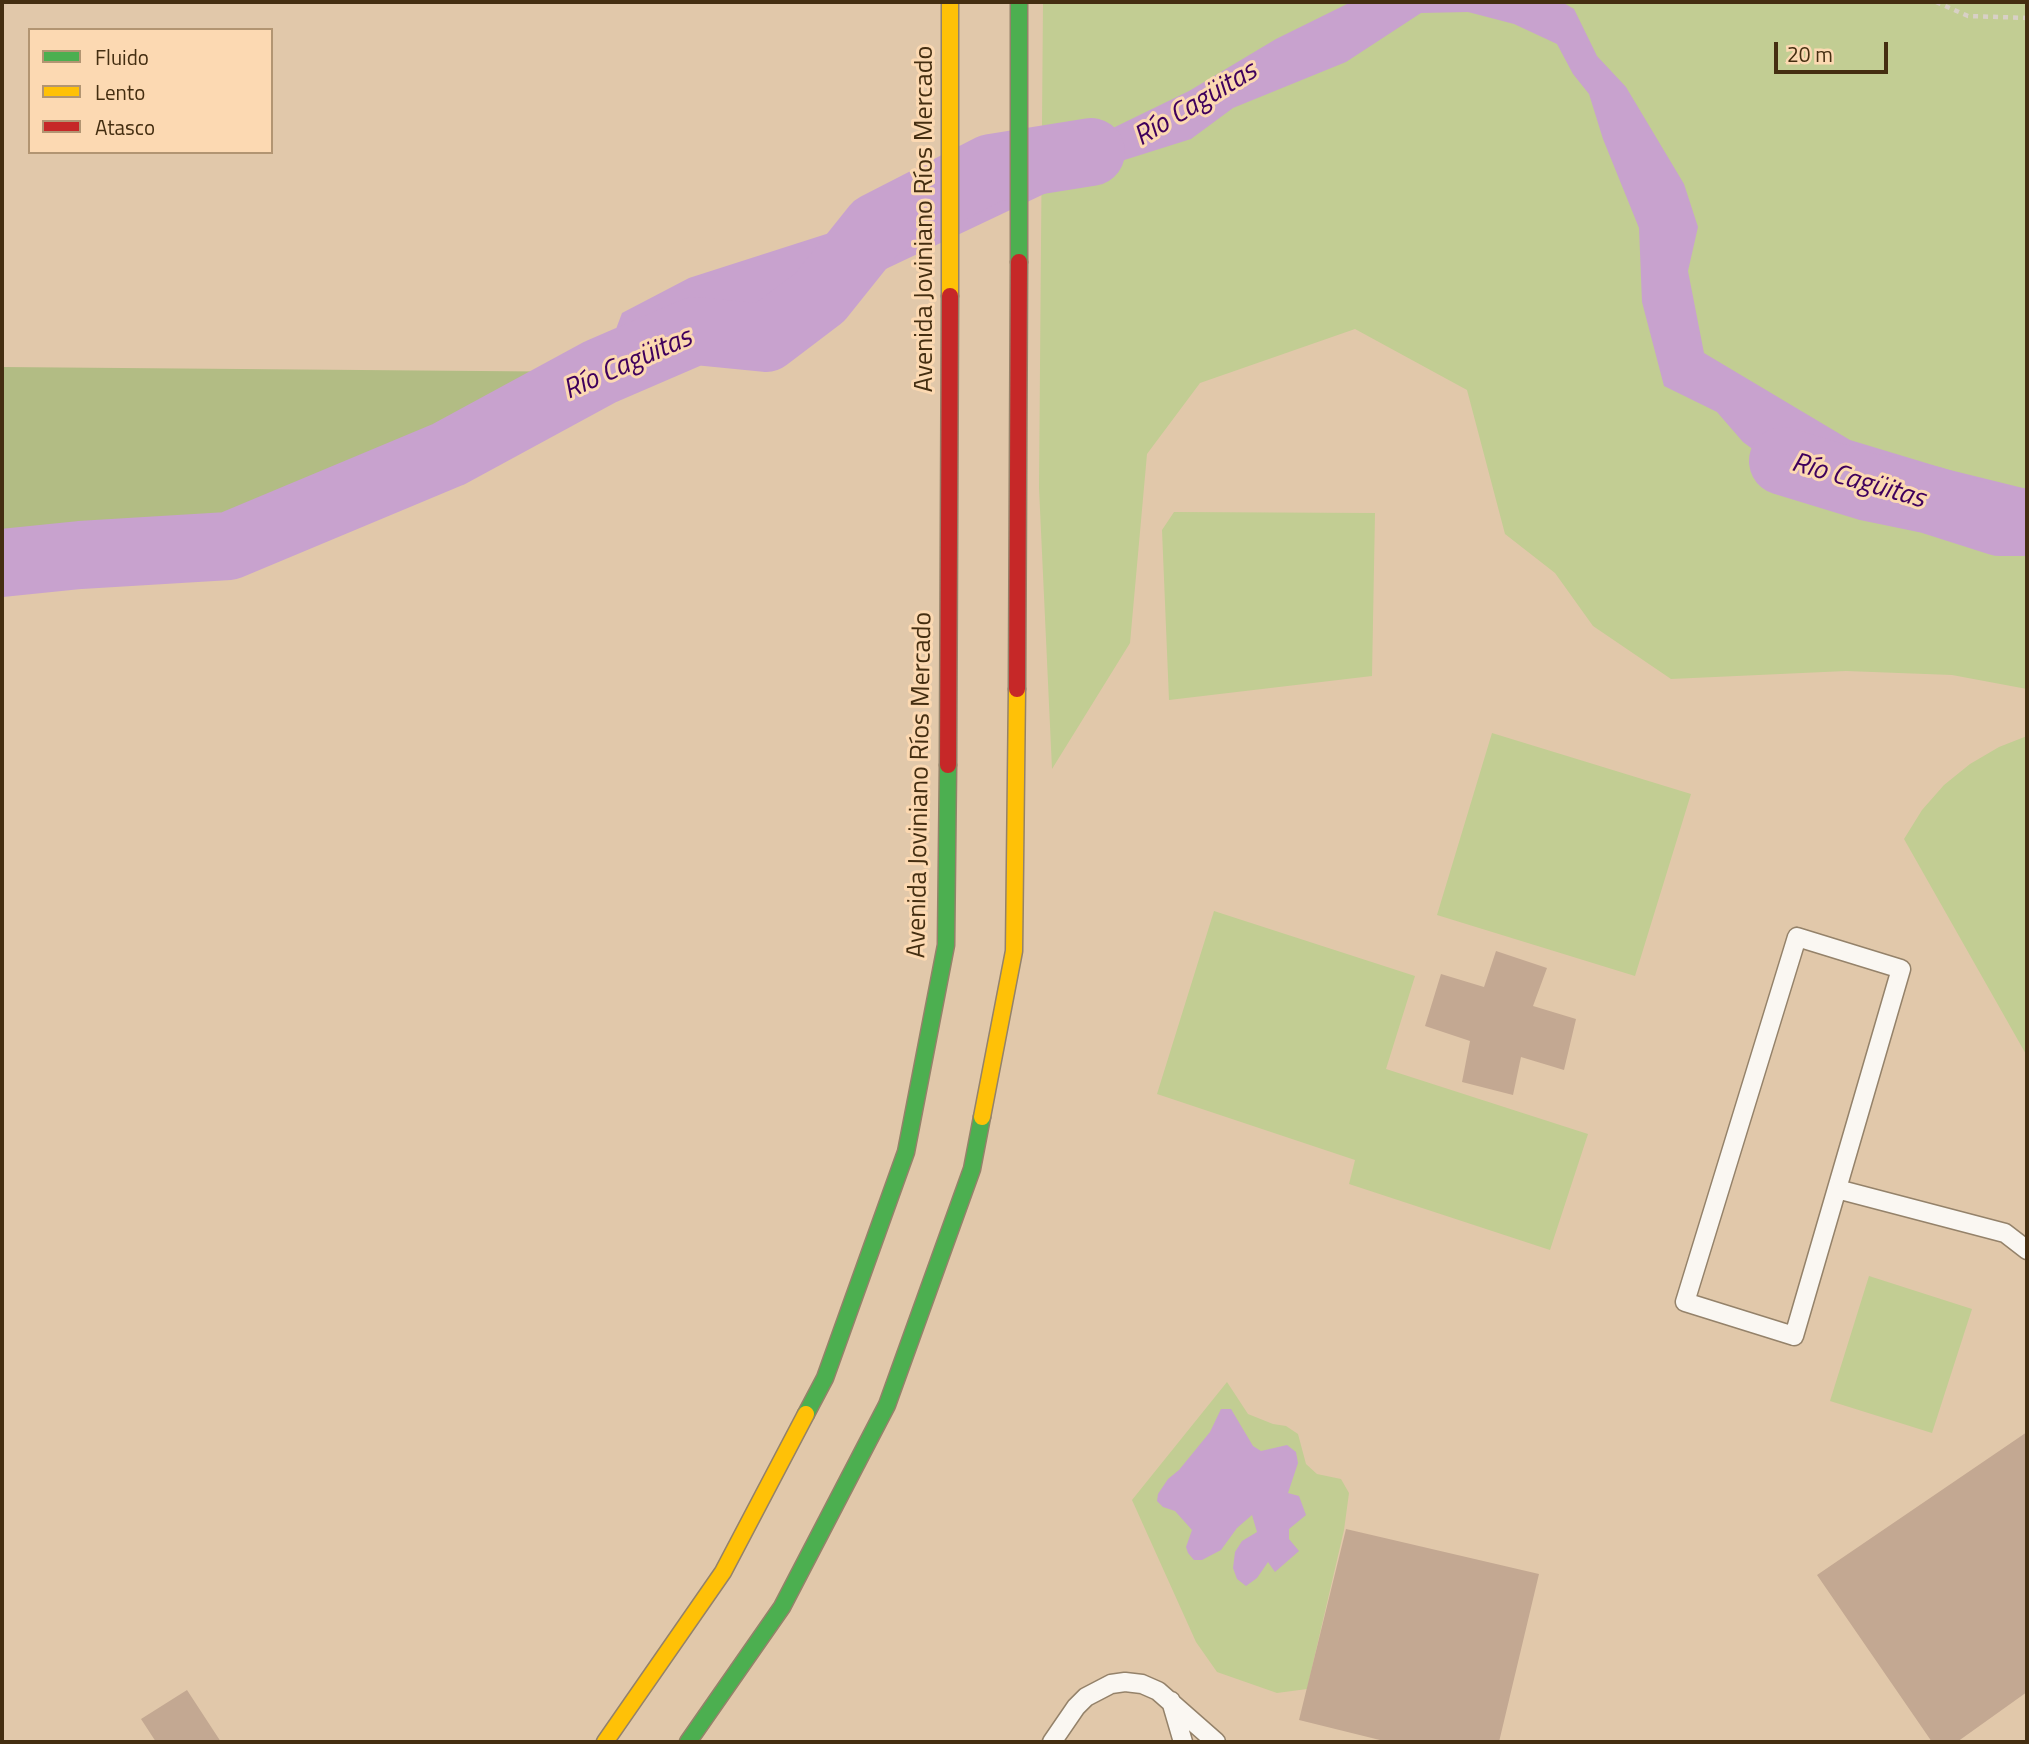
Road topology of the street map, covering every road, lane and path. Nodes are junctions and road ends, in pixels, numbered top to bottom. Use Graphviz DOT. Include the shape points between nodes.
graph roads {
  1 [pos="950,2"];
  2 [pos="1019,2"];
  3 [pos="1936,2"];
  4 [pos="2027,18"];
  5 [pos="1837,1189"];
  6 [pos="2027,1250"];
  7 [pos="1171,1702"];
  8 [pos="605,1742"];
  9 [pos="688,1742"];
  10 [pos="1052,1742"];
  11 [pos="1183,1742"];
  12 [pos="1216,1742"];
  1 -- 8 [label="main road, Avenida Joviniano Ríos Mercado" via="946,945 906,1152 825,1378 723,1572"];
  2 -- 9 [label="main road" via="1014,951 972,1169 887,1405 782,1607"];
  3 -- 4 [label="path" via="1968,16"];
  5 -- 5 [label="lane" via="1794,1336 1685,1302 1797,937 1901,969"];
  5 -- 6 [label="lane" via="2005,1233"];
  7 -- 10 [label="lane" via="1142,1684 1111,1684 1081,1702"];
  7 -- 11 [label="lane"];
  7 -- 12 [label="lane"];
}
